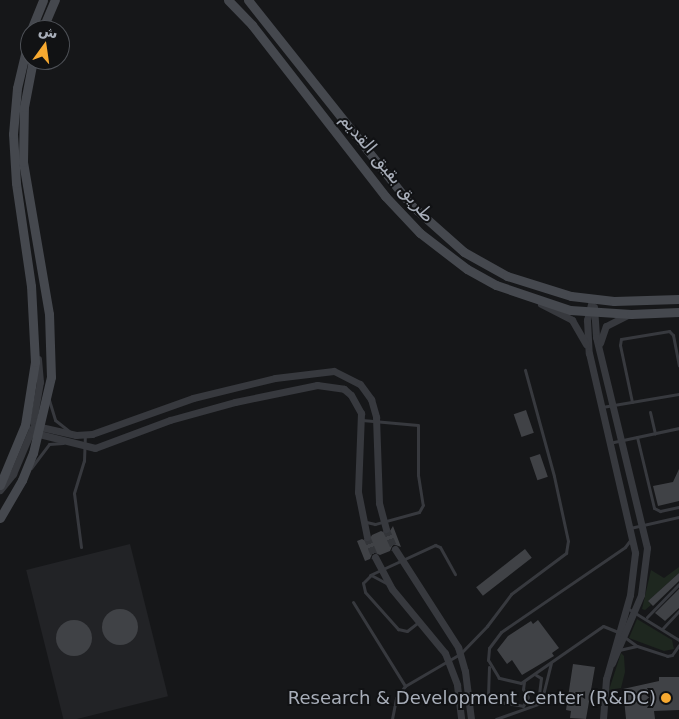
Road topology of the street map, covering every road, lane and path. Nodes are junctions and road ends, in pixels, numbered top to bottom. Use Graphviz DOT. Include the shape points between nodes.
graph roads {
  1 [pos="43,0"];
  2 [pos="55,0"];
  3 [pos="228,0"];
  4 [pos="248,0"];
  5 [pos="35,20"];
  6 [pos="46,20"];
  7 [pos="21,70"];
  8 [pos="31,70"];
  9 [pos="524,296"];
  10 [pos="679,298"];
  11 [pos="592,300"];
  12 [pos="679,312"];
  13 [pos="592,313"];
  14 [pos="631,314"];
  15 [pos="35,334"];
  16 [pos="589,353"];
  17 [pos="600,356"];
  18 [pos="679,365"];
  19 [pos="525,370"];
  20 [pos="51,378"];
  21 [pos="679,394"];
  22 [pos="632,402"];
  23 [pos="612,405"];
  24 [pos="602,407"];
  25 [pos="650,412"];
  26 [pos="362,420"];
  27 [pos="376,421"];
  28 [pos="679,428"];
  29 [pos="38,430"];
  30 [pos="655,433"];
  31 [pos="76,435"];
  32 [pos="85,435"];
  33 [pos="637,436"];
  34 [pos="621,440"];
  35 [pos="68,443"];
  36 [pos="610,443"];
  37 [pos="86,447"];
  38 [pos="22,480"];
  39 [pos="0,485"];
  40 [pos="0,490"];
  41 [pos="679,507"];
  42 [pos="679,517"];
  43 [pos="0,518"];
  44 [pos="362,518"];
  45 [pos="385,525"];
  46 [pos="642,525"];
  47 [pos="631,532"];
  48 [pos="367,537"];
  49 [pos="81,547"];
  50 [pos="395,549"];
  51 [pos="375,557"];
  52 [pos="401,561"];
  53 [pos="381,570"];
  54 [pos="455,574"];
  55 [pos="367,577"];
  56 [pos="679,584"];
  57 [pos="392,589"];
  58 [pos="353,602"];
  59 [pos="627,608"];
  60 [pos="679,611"];
  61 [pos="635,612"];
  62 [pos="646,617"];
  63 [pos="420,621"];
  64 [pos="663,628"];
  65 [pos="618,632"];
  66 [pos="625,637"];
  67 [pos="679,640"];
  68 [pos="679,645"];
  69 [pos="637,646"];
  70 [pos="619,650"];
  71 [pos="460,654"];
  72 [pos="449,663"];
  73 [pos="551,663"];
  74 [pos="489,666"];
  75 [pos="608,670"];
  76 [pos="535,675"];
  77 [pos="525,681"];
  78 [pos="404,686"];
  79 [pos="536,706"];
  80 [pos="392,719"];
  81 [pos="461,719"];
  82 [pos="471,719"];
  83 [pos="496,719"];
  84 [pos="603,719"];
  1 -- 5 [label="main road"];
  2 -- 6 [label="main road"];
  3 -- 9 [label="main road, طريق بقيق القديم" via="252,25 385,196 420,233 467,269"];
  4 -- 11 [label="main road, طريق بقيق القديم" via="410,204 444,236 507,276"];
  7 -- 15 [label="main road" via="13,134"];
  8 -- 20 [label="main road" via="24,108 23,162 49,314"];
  9 -- 13 [label="main road, طريق بقيق القديم"];
  9 -- 16 [label="street" via="572,320 581,330"];
  10 -- 11 [label="main road, طريق بقيق القديم"];
  11 -- 13 [label="street"];
  12 -- 14 [label="main road, طريق بقيق القديم"];
  13 -- 14 [label="main road, طريق بقيق القديم"];
  13 -- 16 [label="street"];
  13 -- 17 [label="street"];
  14 -- 17 [label="street" via="606,326 600,336"];
  15 -- 29 [label="street" via="40,382"];
  15 -- 39 [label="main road" via="33,385 25,425"];
  16 -- 24 [label="street"];
  17 -- 23 [label="street"];
  18 -- 22 [label="lane" via="673,334 669,331 624,337 620,345"];
  19 -- 71 [label="lane" via="554,476 568,548 562,557 511,594 488,626"];
  20 -- 29 [label="main road"];
  20 -- 31 [label="lane" via="50,411 55,420"];
  21 -- 22 [label="lane"];
  22 -- 23 [label="lane"];
  23 -- 24 [label="lane"];
  23 -- 34 [label="street"];
  24 -- 36 [label="street"];
  25 -- 30 [label="lane"];
  26 -- 27 [label="lane"];
  26 -- 37 [label="street" via="351,395 336,386 317,385 195,412 104,446"];
  26 -- 44 [label="street" via="358,475"];
  27 -- 32 [label="street" via="371,398 360,384 343,373 326,370 275,378 193,398"];
  27 -- 45 [label="street" via="378,487"];
  27 -- 45 [label="lane" via="413,422 420,430 418,475 423,508"];
  28 -- 30 [label="lane"];
  29 -- 31 [label="street"];
  29 -- 35 [label="street"];
  29 -- 38 [label="main road"];
  29 -- 40 [label="street"];
  30 -- 33 [label="lane"];
  31 -- 32 [label="street"];
  32 -- 37 [label="lane"];
  33 -- 34 [label="lane"];
  33 -- 41 [label="lane" via="654,508 660,511"];
  34 -- 36 [label="lane"];
  34 -- 46 [label="street"];
  35 -- 37 [label="street"];
  35 -- 38 [label="lane" via="56,443 45,448"];
  36 -- 47 [label="street"];
  37 -- 49 [label="lane" via="74,493"];
  38 -- 43 [label="main road"];
  42 -- 46 [label="lane"];
  44 -- 45 [label="lane" via="368,524"];
  44 -- 48 [label="street"];
  46 -- 47 [label="lane"];
  46 -- 61 [label="street" via="647,557 645,579"];
  47 -- 59 [label="street" via="635,564"];
  47 -- 74 [label="lane" via="625,546 501,632 489,648"];
  50 -- 52 [label="street"];
  51 -- 53 [label="street"];
  52 -- 53 [label="lane"];
  52 -- 54 [label="lane" via="435,545 440,547"];
  52 -- 71 [label="street"];
  53 -- 55 [label="lane"];
  53 -- 57 [label="street"];
  55 -- 57 [label="lane" via="376,576"];
  55 -- 63 [label="lane" via="363,584 365,592 398,629 407,631"];
  56 -- 62 [label="lane"];
  57 -- 63 [label="street"];
  58 -- 78 [label="lane"];
  59 -- 61 [label="lane"];
  59 -- 65 [label="street"];
  60 -- 64 [label="lane"];
  61 -- 62 [label="lane"];
  61 -- 66 [label="street"];
  62 -- 64 [label="lane"];
  63 -- 72 [label="street" via="440,643"];
  64 -- 67 [label="lane"];
  65 -- 66 [label="lane"];
  65 -- 73 [label="lane" via="603,626"];
  65 -- 75 [label="street"];
  66 -- 69 [label="lane"];
  66 -- 70 [label="street"];
  68 -- 69 [label="lane" via="672,655 666,656"];
  69 -- 70 [label="lane"];
  70 -- 75 [label="street"];
  71 -- 72 [label="lane"];
  71 -- 82 [label="street"];
  72 -- 78 [label="lane"];
  72 -- 81 [label="street" via="457,686"];
  73 -- 76 [label="lane"];
  73 -- 79 [label="lane" via="543,701"];
  74 -- 77 [label="lane" via="502,681"];
  74 -- 77 [label="lane" via="490,700 523,706 528,700 522,687"];
  75 -- 84 [label="street"];
  76 -- 77 [label="lane"];
  76 -- 79 [label="lane" via="540,676 541,682"];
  78 -- 80 [label="lane" via="396,698"];
  79 -- 83 [label="lane"];
}
